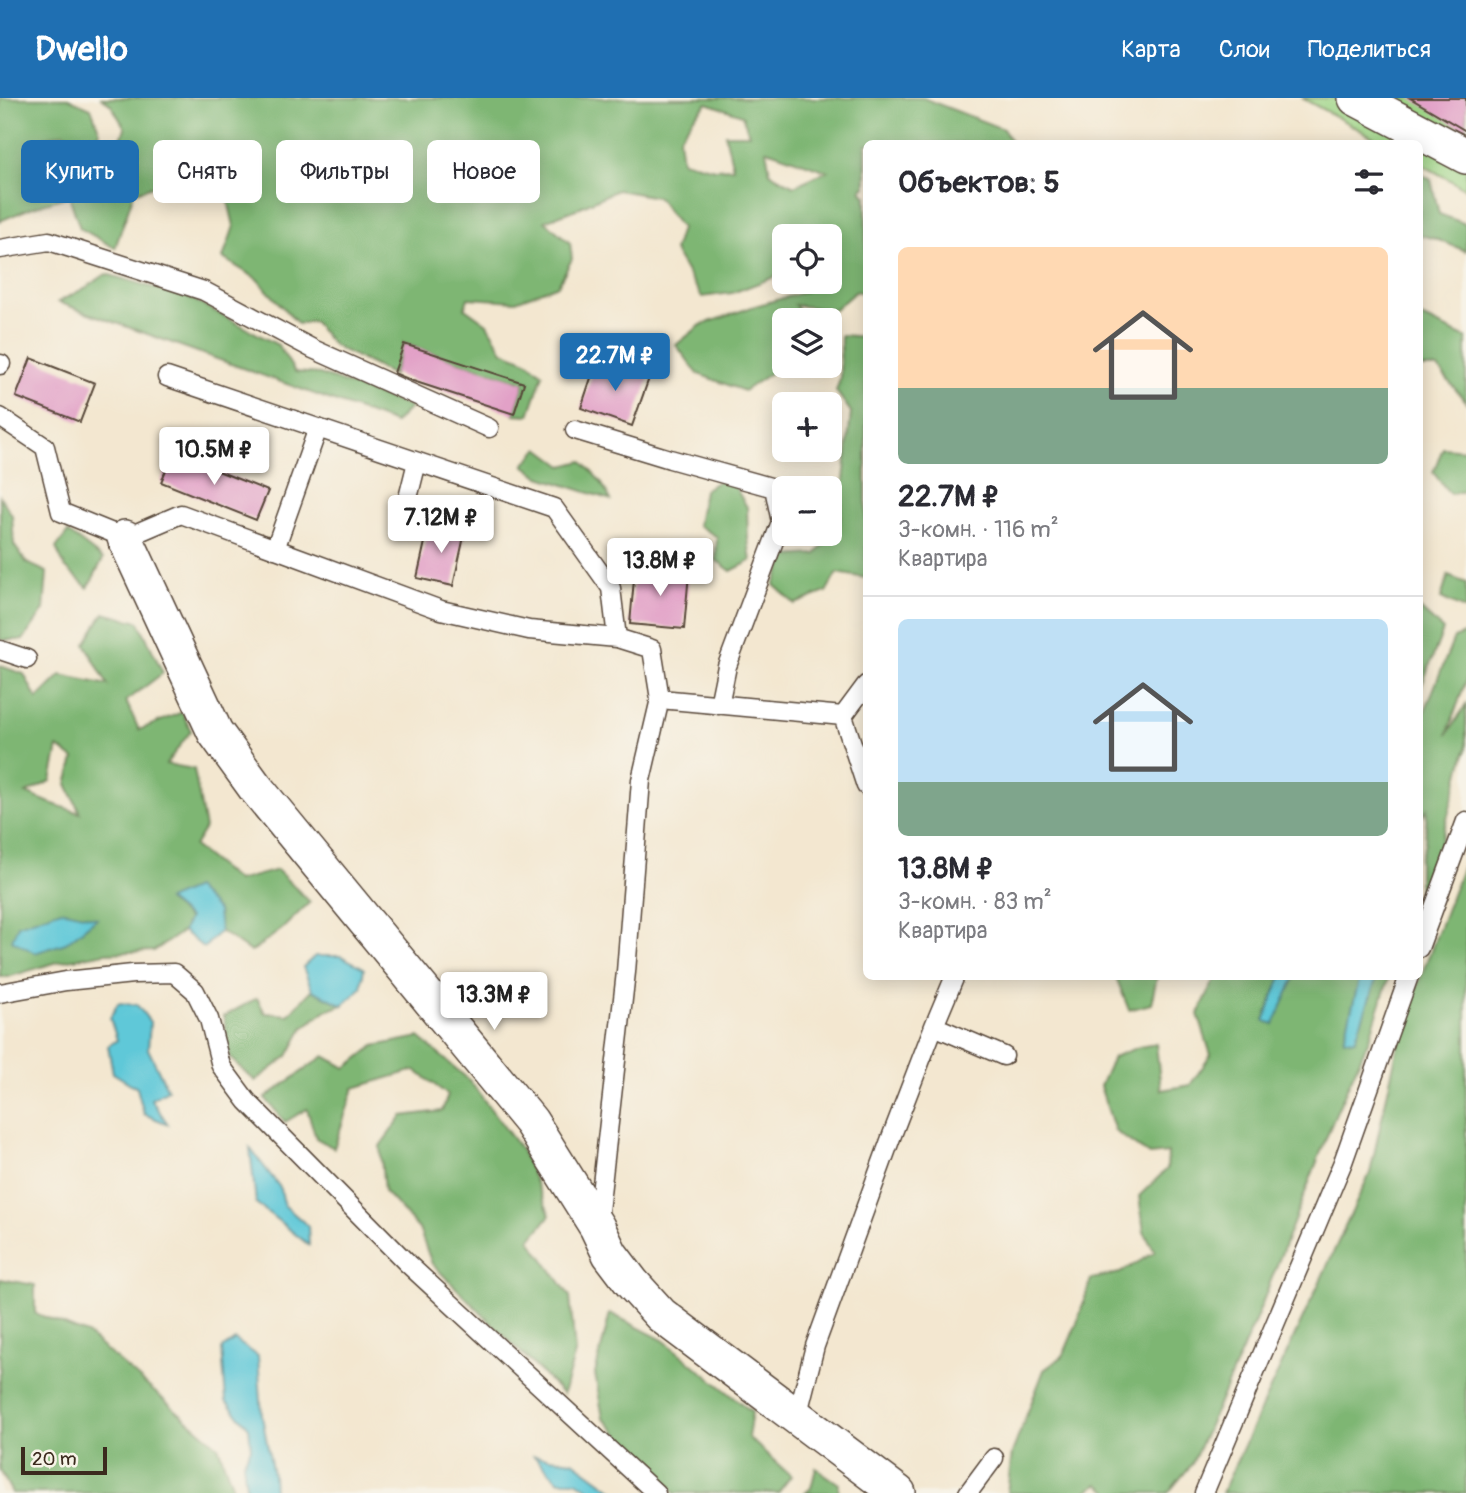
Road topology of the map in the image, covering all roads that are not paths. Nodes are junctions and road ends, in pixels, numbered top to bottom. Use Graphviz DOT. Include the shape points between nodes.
graph roads {
  1 [pos="1356,98"];
  2 [pos="1466,156"];
  3 [pos="0,249"];
  4 [pos="167,377"];
  5 [pos="0,417"];
  6 [pos="318,428"];
  7 [pos="489,428"];
  8 [pos="575,430"];
  9 [pos="417,461"];
  10 [pos="400,530"];
  11 [pos="125,538"];
  12 [pos="275,548"];
  13 [pos="617,638"];
  14 [pos="0,650"];
  15 [pos="27,659"];
  16 [pos="863,689"];
  17 [pos="660,699"];
  18 [pos="719,705"];
  19 [pos="843,716"];
  20 [pos="863,777"];
  21 [pos="1466,821"];
  22 [pos="1423,937"];
  23 [pos="953,980"];
  24 [pos="1408,980"];
  25 [pos="0,993"];
  26 [pos="934,1026"];
  27 [pos="1004,1056"];
  28 [pos="597,1227"];
  29 [pos="797,1416"];
  30 [pos="994,1458"];
  31 [pos="656,1493"];
  32 [pos="898,1493"];
  33 [pos="968,1493"];
  34 [pos="1204,1493"];
  1 -- 2 [label="street"];
  3 -- 7 [label="lane" via="49,241 204,291 313,349"];
  4 -- 6 [label="lane"];
  5 -- 11 [label="lane" via="46,447 61,512"];
  6 -- 9 [label="lane"];
  6 -- 12 [label="lane"];
  8 -- 18 [label="lane" via="774,488 781,522 727,666"];
  9 -- 10 [label="lane"];
  9 -- 13 [label="lane" via="554,508 611,587"];
  11 -- 12 [label="lane" via="181,514"];
  11 -- 28 [label="street" via="215,732 255,787 531,1122"];
  12 -- 13 [label="lane" via="441,610 529,630"];
  13 -- 17 [label="lane" via="652,649"];
  14 -- 15 [label="lane"];
  16 -- 19 [label="lane"];
  17 -- 18 [label="lane"];
  17 -- 28 [label="lane" via="641,780 626,972"];
  18 -- 19 [label="lane"];
  19 -- 20 [label="lane"];
  21 -- 22 [label="lane"];
  23 -- 26 [label="lane"];
  24 -- 34 [label="lane" via="1343,1162"];
  25 -- 31 [label="lane" via="66,981 174,973 195,991 209,1019 221,1066 247,1101 408,1264"];
  26 -- 27 [label="lane"];
  26 -- 29 [label="lane" via="814,1346"];
  28 -- 29 [label="street" via="610,1254 661,1315"];
  29 -- 32 [label="street"];
  30 -- 33 [label="lane"];
}
